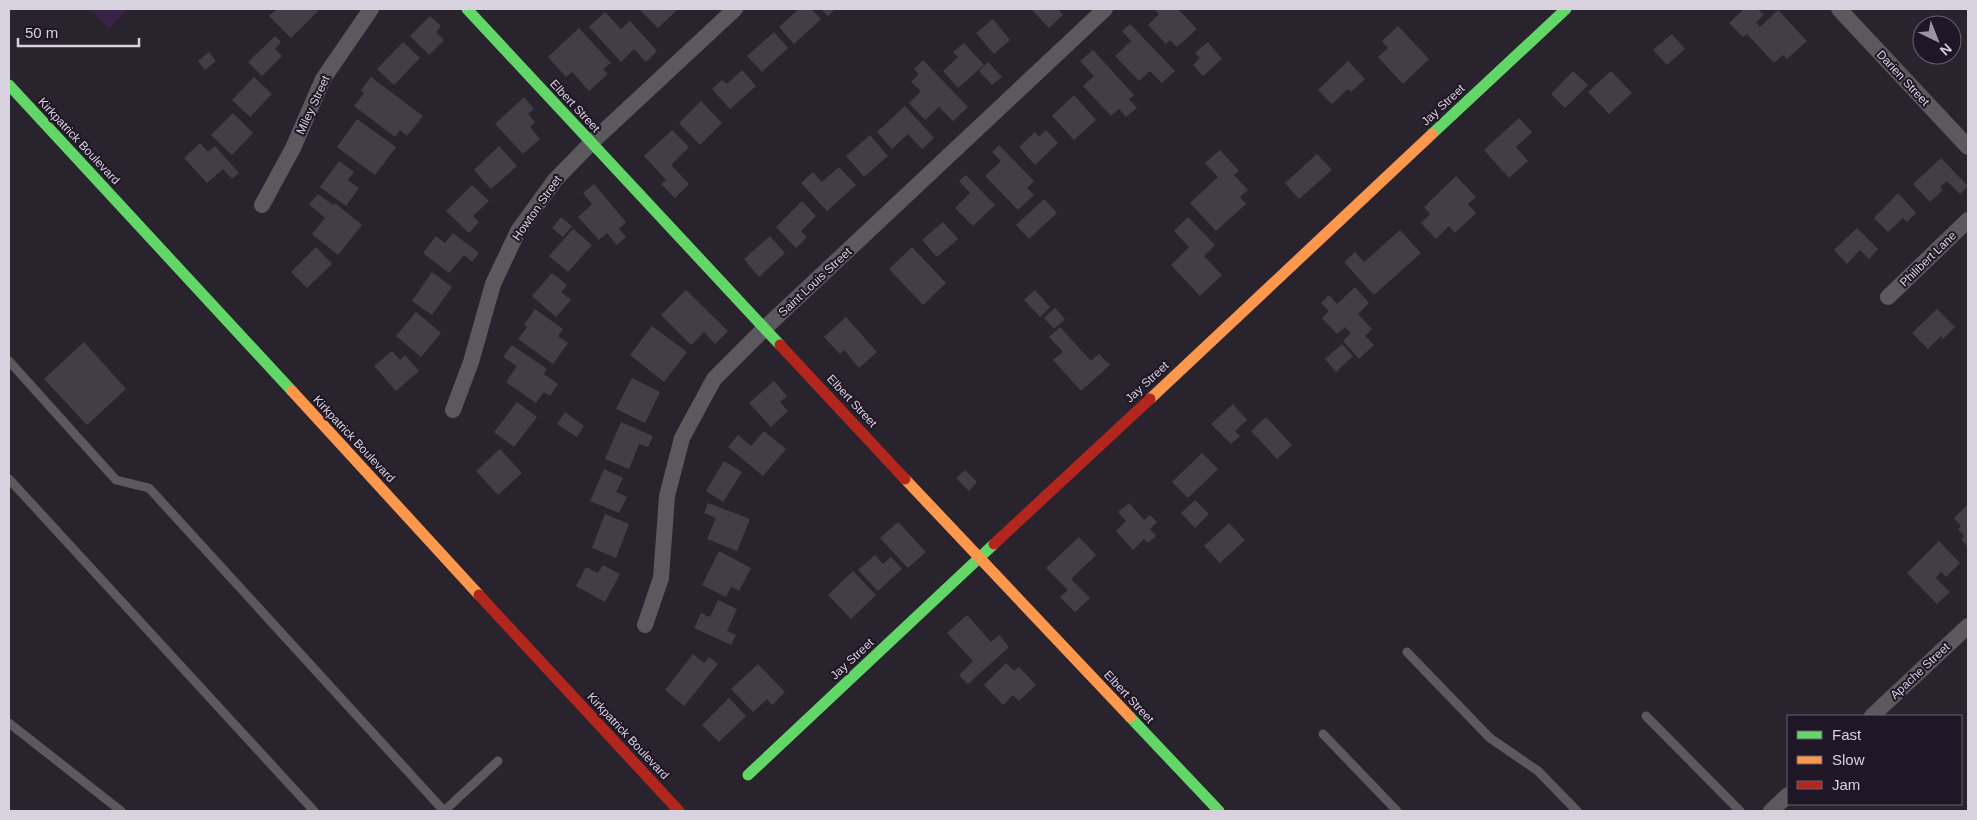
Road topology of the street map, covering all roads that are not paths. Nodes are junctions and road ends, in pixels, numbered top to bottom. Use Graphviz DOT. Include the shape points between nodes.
graph roads {
  1 [pos="370,9"];
  2 [pos="467,9"];
  3 [pos="735,9"];
  4 [pos="1105,9"];
  5 [pos="1566,9"];
  6 [pos="1839,9"];
  7 [pos="9,85"];
  8 [pos="591,143"];
  9 [pos="1968,147"];
  10 [pos="262,205"];
  11 [pos="1968,220"];
  12 [pos="1888,297"];
  13 [pos="765,328"];
  14 [pos="9,361"];
  15 [pos="453,410"];
  16 [pos="9,479"];
  17 [pos="979,558"];
  18 [pos="645,624"];
  19 [pos="1968,626"];
  20 [pos="1407,652"];
  21 [pos="1873,715"];
  22 [pos="1646,716"];
  23 [pos="9,723"];
  24 [pos="1323,734"];
  25 [pos="498,761"];
  26 [pos="748,775"];
  27 [pos="1787,796"];
  28 [pos="121,811"];
  29 [pos="314,811"];
  30 [pos="444,811"];
  31 [pos="679,811"];
  32 [pos="1218,811"];
  33 [pos="1397,811"];
  34 [pos="1577,811"];
  35 [pos="1740,811"];
  36 [pos="1771,811"];
  1 -- 10 [label="street, Miley Street" via="323,79 293,148"];
  2 -- 8 [label="street, Elbert Street"];
  3 -- 8 [label="street, Howton Street"];
  4 -- 13 [label="street, Saint Louis Street"];
  5 -- 17 [label="street, Jay Street"];
  6 -- 9 [label="street, Darien Street"];
  7 -- 31 [label="street, Kirkpatrick Boulevard"];
  8 -- 13 [label="street, Elbert Street"];
  8 -- 15 [label="street, Howton Street" via="555,180 518,231 493,284 471,362"];
  11 -- 12 [label="street, Philibert Lane"];
  13 -- 17 [label="street, Elbert Street"];
  13 -- 18 [label="street, Saint Louis Street" via="714,379 682,438 668,496 661,578"];
  14 -- 30 [label="lane" via="116,480 148,488"];
  16 -- 29 [label="lane"];
  17 -- 26 [label="street, Jay Street"];
  17 -- 32 [label="street, Elbert Street"];
  19 -- 21 [label="street, Apache Street"];
  20 -- 34 [label="lane" via="1490,738 1538,771"];
  22 -- 35 [label="lane"];
  23 -- 28 [label="lane"];
  24 -- 33 [label="lane"];
  25 -- 30 [label="lane"];
  27 -- 36 [label="street"];
}
